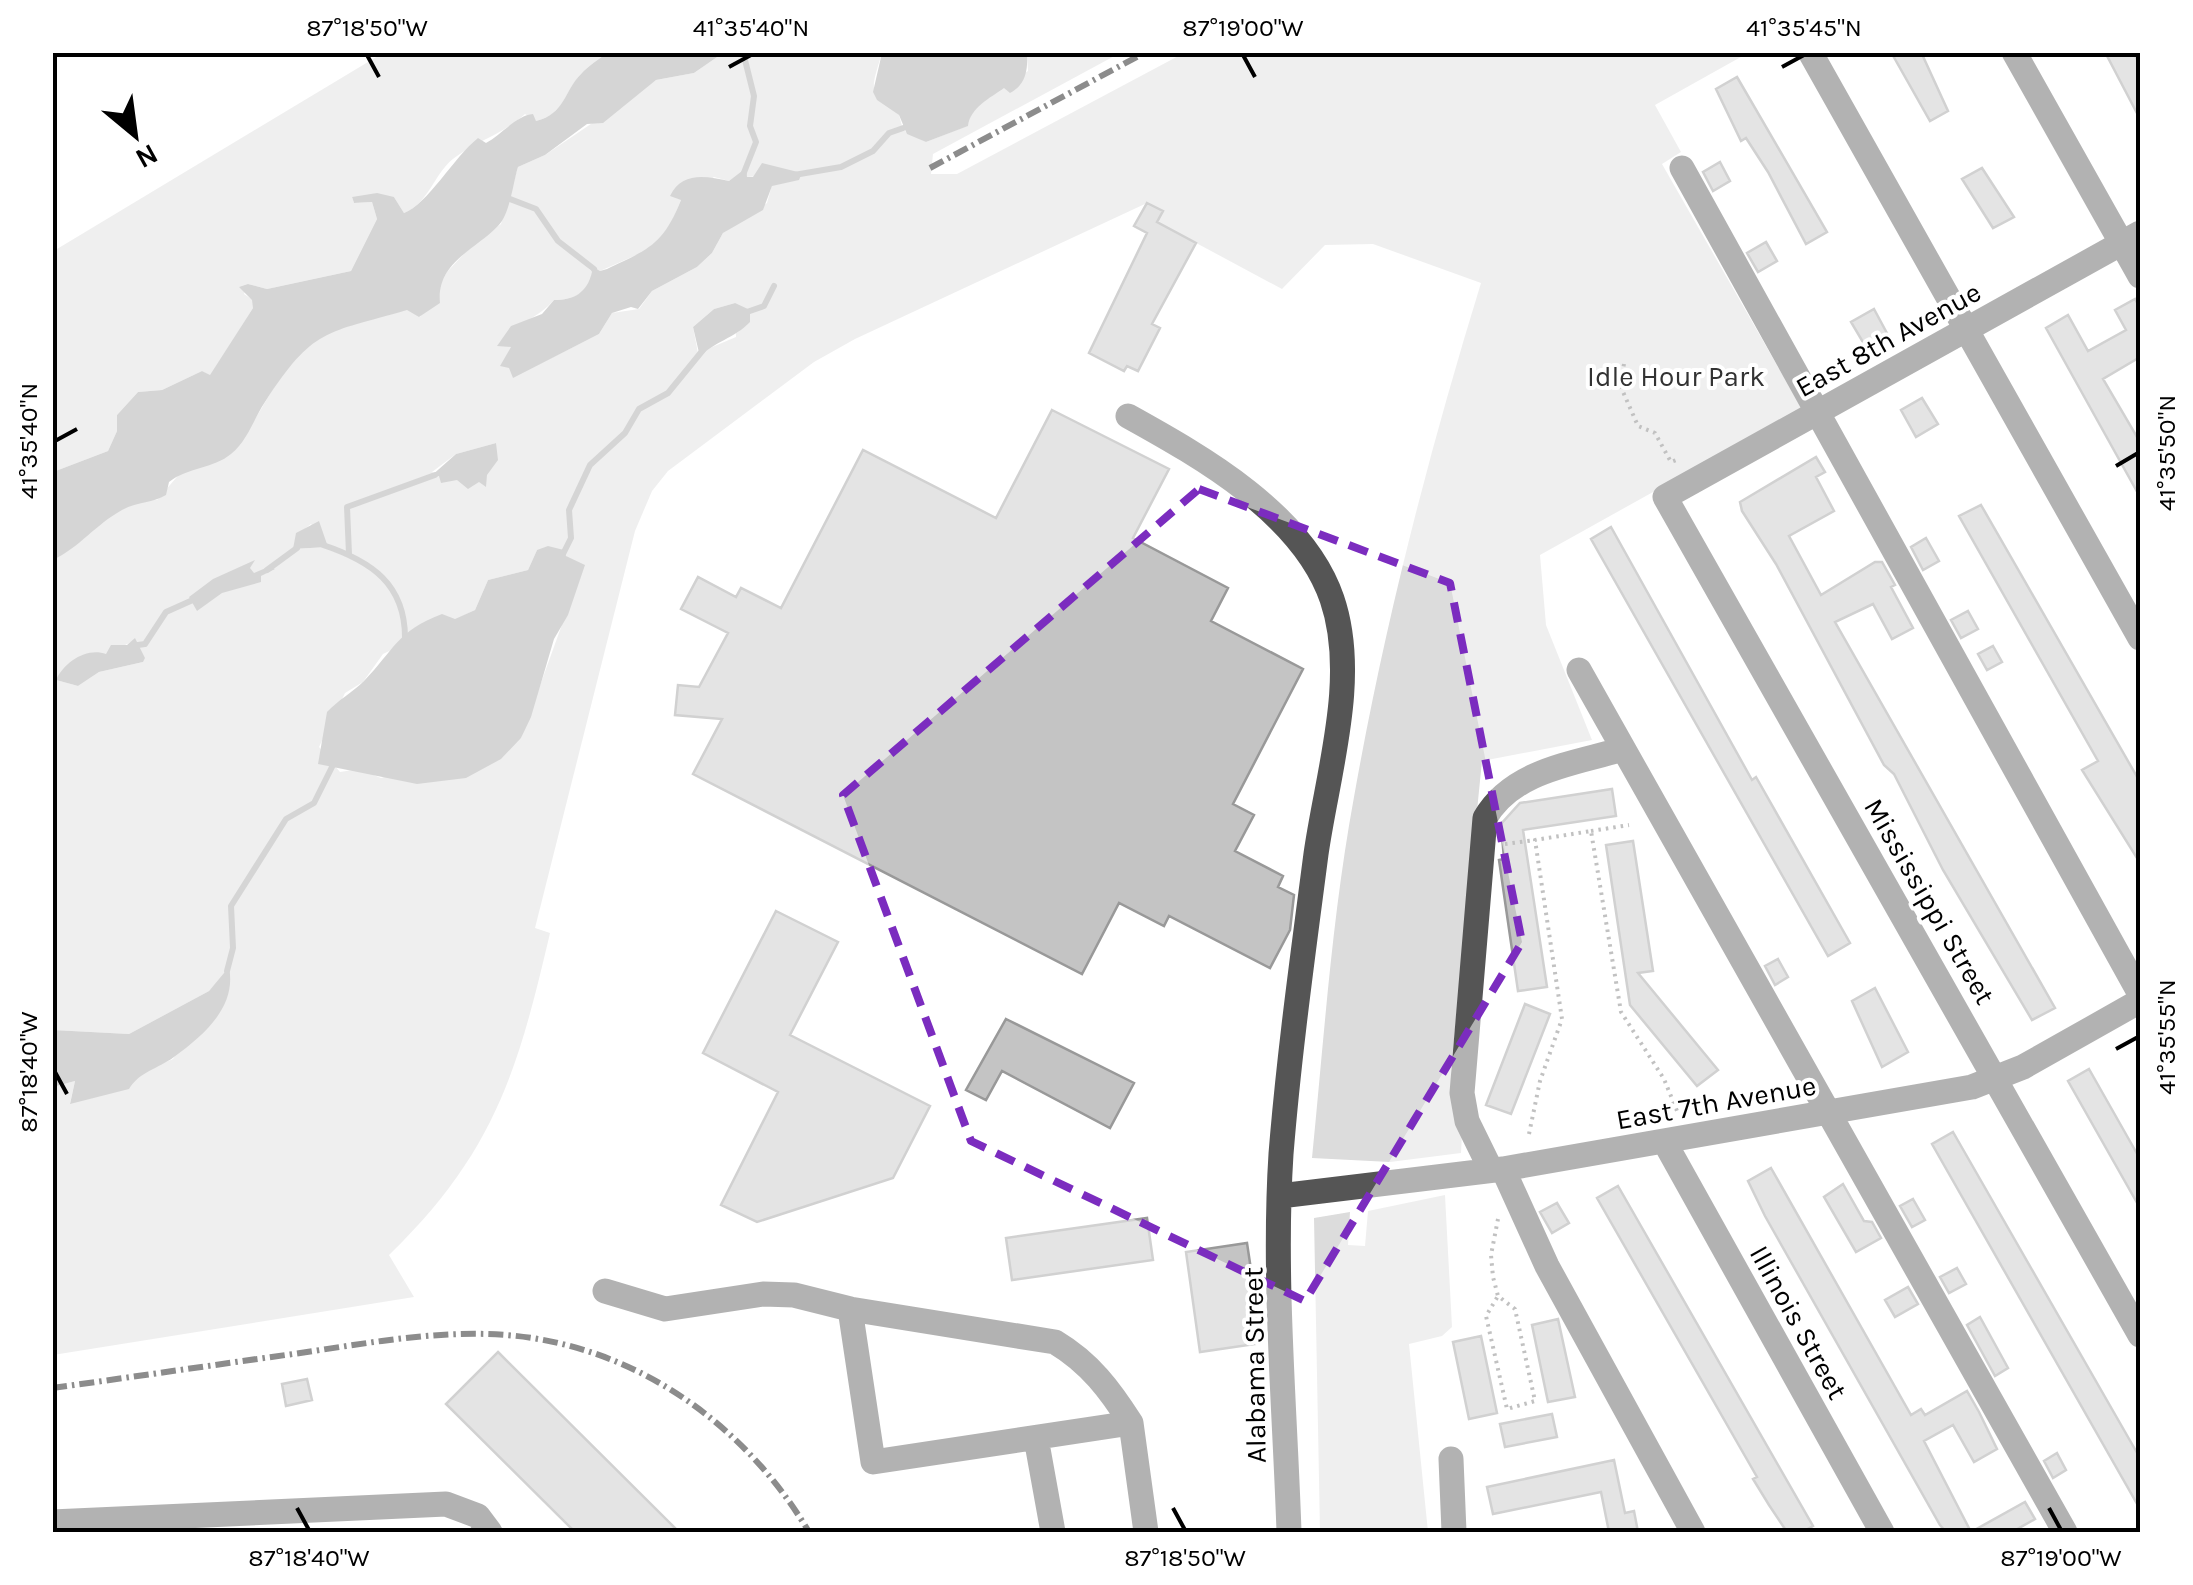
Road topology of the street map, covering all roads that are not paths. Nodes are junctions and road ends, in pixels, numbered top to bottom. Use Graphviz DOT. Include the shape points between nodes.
graph roads {
  1 [pos="1810,52"];
  2 [pos="2014,52"];
  3 [pos="1682,168"];
  4 [pos="2131,238"];
  5 [pos="2140,276"];
  6 [pos="1966,329"];
  7 [pos="1817,412"];
  8 [pos="1128,416"];
  9 [pos="1665,497"];
  10 [pos="2140,638"];
  11 [pos="1579,670"];
  12 [pos="1623,749"];
  13 [pos="2140,997"];
  14 [pos="1996,1080"];
  15 [pos="1829,1114"];
  16 [pos="1664,1142"];
  17 [pos="1497,1170"];
  18 [pos="1280,1196"];
  19 [pos="605,1291"];
  20 [pos="850,1308"];
  21 [pos="2140,1335"];
  22 [pos="1131,1423"];
  23 [pos="1036,1438"];
  24 [pos="1451,1459"];
  25 [pos="52,1522"];
  26 [pos="490,1532"];
  27 [pos="1053,1532"];
  28 [pos="1146,1532"];
  29 [pos="1288,1532"];
  30 [pos="1454,1532"];
  31 [pos="1693,1532"];
  32 [pos="1882,1532"];
  33 [pos="2065,1532"];
  1 -- 6 [label="street"];
  2 -- 4 [label="street"];
  3 -- 7 [label="street"];
  4 -- 5 [label="street"];
  4 -- 6 [label="street, East 8th Avenue"];
  6 -- 7 [label="street, East 8th Avenue"];
  6 -- 10 [label="street"];
  7 -- 9 [label="street, East 8th Avenue"];
  7 -- 13 [label="street"];
  8 -- 18 [label="street, Alabama Street" via="1217,470 1284,526 1323,578 1339,625 1340,688 1296,1006"];
  9 -- 14 [label="street, Mississippi Street"];
  11 -- 12 [label="street"];
  12 -- 15 [label="street"];
  12 -- 17 [label="street" via="1522,779 1498,796 1485,818 1462,1093 1467,1121"];
  13 -- 14 [label="street, East 7th Avenue"];
  14 -- 15 [label="street, East 7th Avenue"];
  14 -- 21 [label="street, Mississippi Street"];
  15 -- 16 [label="street, East 7th Avenue"];
  15 -- 33 [label="street"];
  16 -- 17 [label="street, East 7th Avenue"];
  16 -- 32 [label="street, Illinois Street"];
  17 -- 18 [label="street, East 7th Avenue"];
  17 -- 31 [label="street"];
  18 -- 29 [label="street, Alabama Street"];
  19 -- 20 [label="street" via="664,1309 762,1294"];
  20 -- 22 [label="street" via="1056,1342 1105,1383"];
  20 -- 23 [label="street" via="873,1462"];
  22 -- 23 [label="street"];
  22 -- 28 [label="street"];
  23 -- 27 [label="street"];
  24 -- 30 [label="street"];
  25 -- 26 [label="street" via="446,1504 478,1516"];
}
